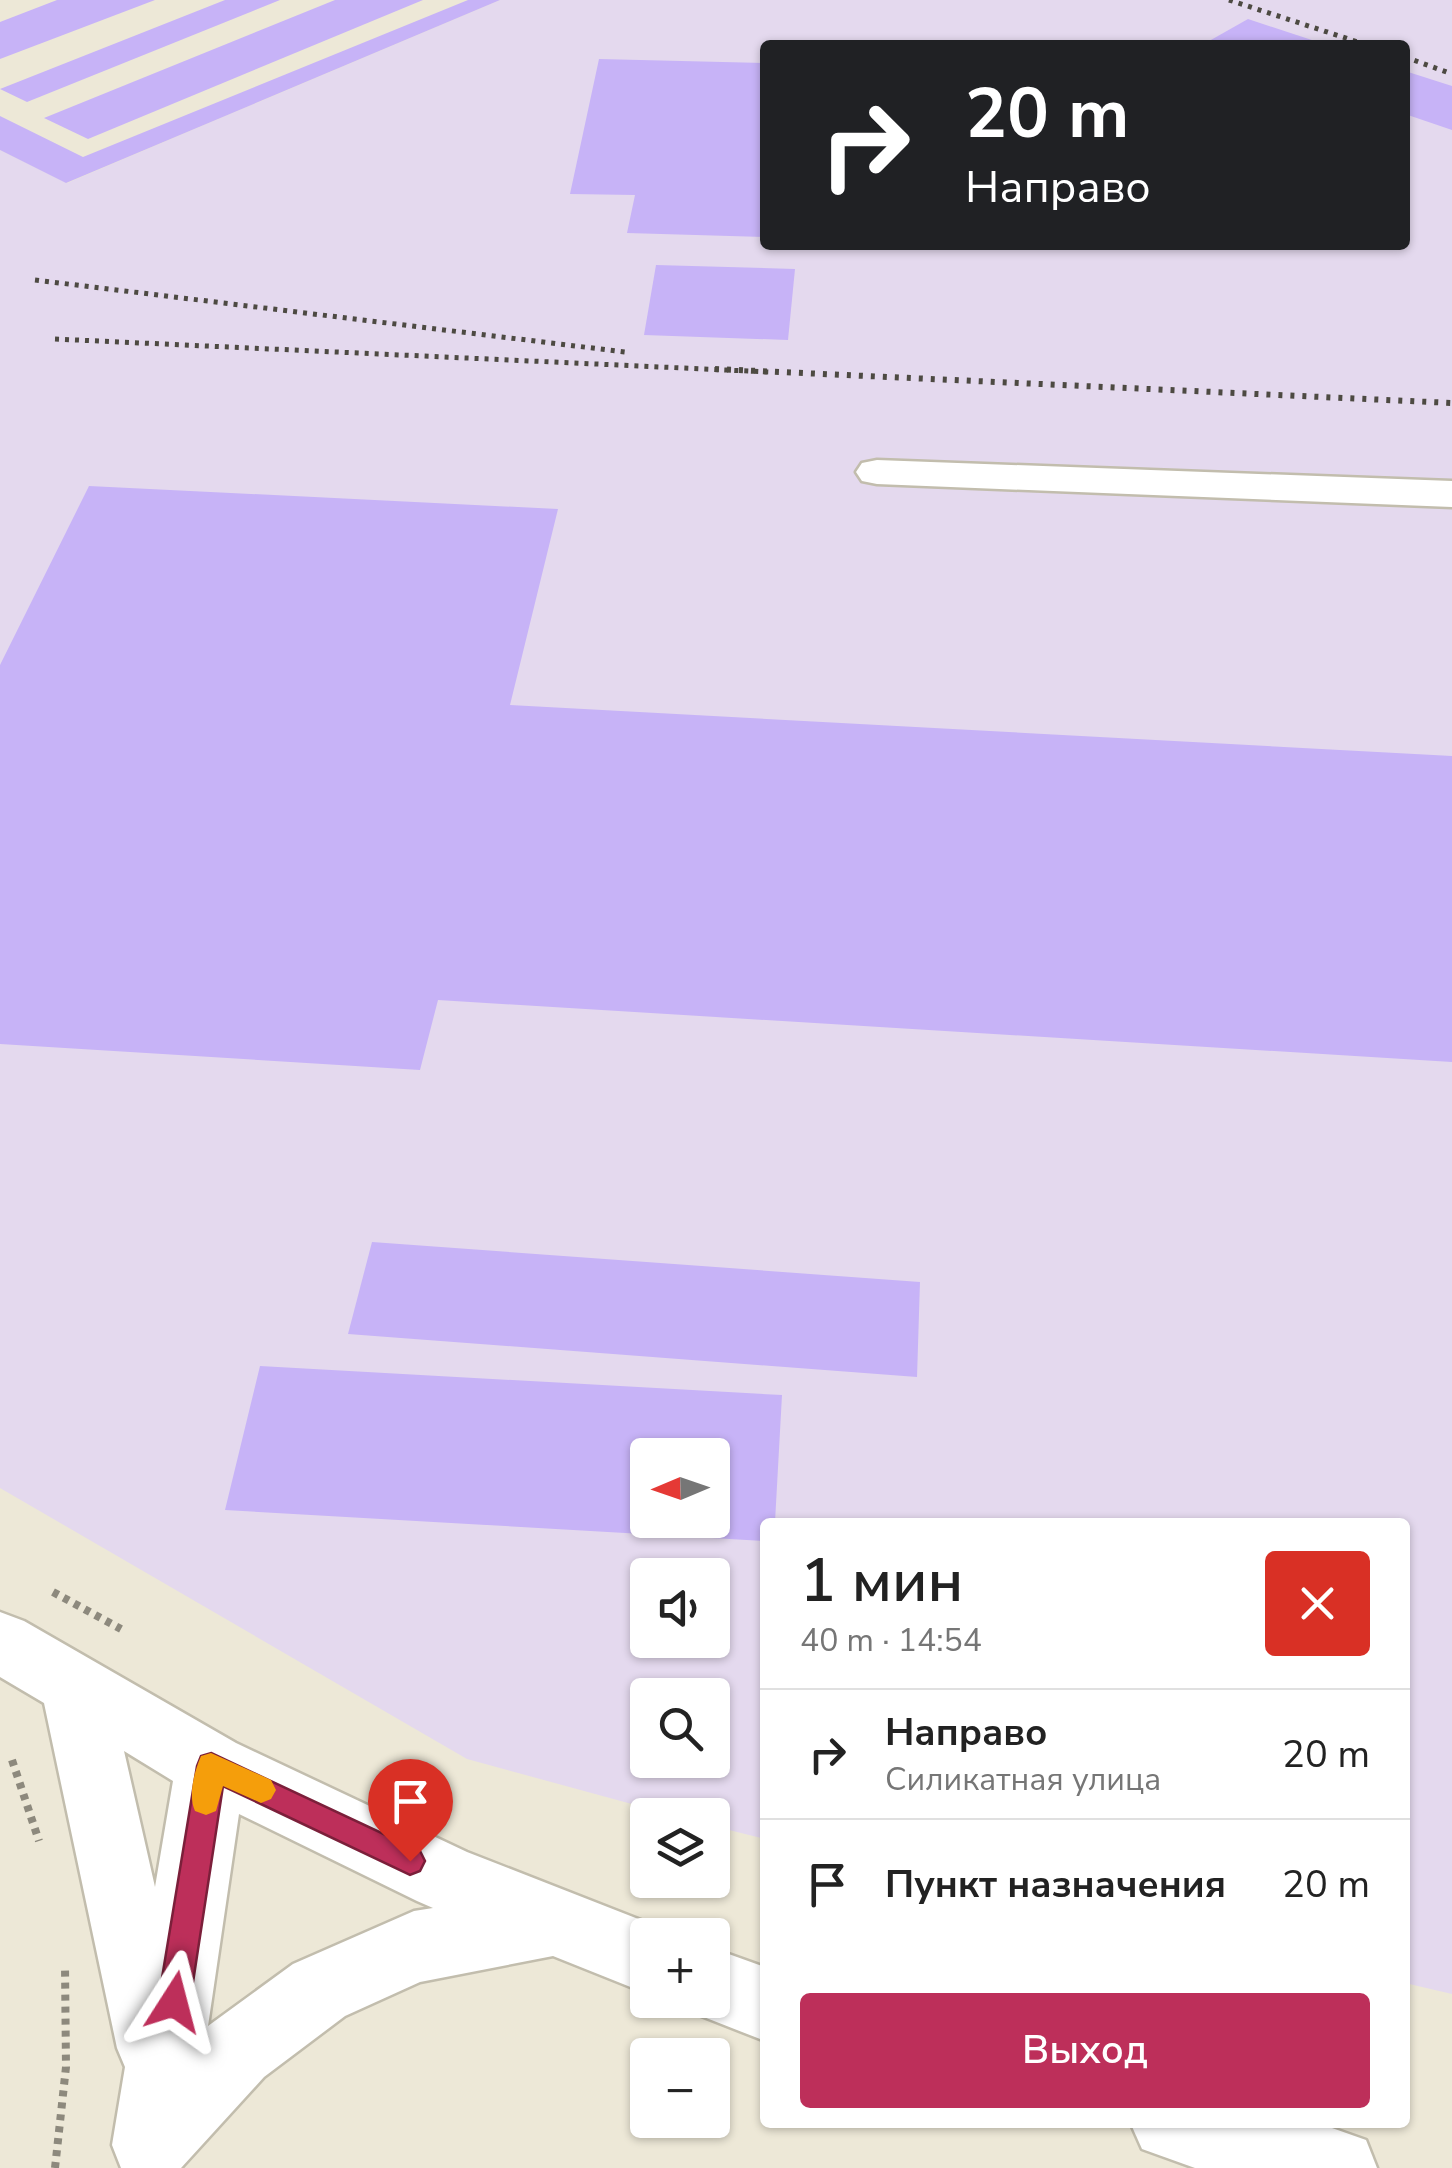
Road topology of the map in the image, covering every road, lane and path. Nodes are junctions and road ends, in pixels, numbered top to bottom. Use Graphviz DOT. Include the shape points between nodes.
graph roads {
  1 [pos="877,472"];
  2 [pos="1452,494"];
  3 [pos="53,1592"];
  4 [pos="121,1629"];
  5 [pos="0,1642"];
  6 [pos="74,1685"];
  7 [pos="12,1760"];
  8 [pos="211,1766"];
  9 [pos="41,1849"];
  10 [pos="555,1921"];
  11 [pos="630,1951"];
  12 [pos="65,1961"];
  13 [pos="730,1991"];
  14 [pos="760,2002"];
  15 [pos="1191,2128"];
  16 [pos="153,2130"];
  17 [pos="55,2168"];
  18 [pos="1335,2168"];
  1 -- 2 [label="street"];
  3 -- 4 [label="path"];
  5 -- 6 [label="street"];
  6 -- 8 [label="street"];
  6 -- 16 [label="street"];
  7 -- 9 [label="path"];
  8 -- 10 [label="street"];
  8 -- 16 [label="street"];
  10 -- 11 [label="street"];
  10 -- 16 [label="street" via="414,1947 319,1990 237,2050"];
  12 -- 17 [label="path" via="64,2110"];
  13 -- 14 [label="street"];
  15 -- 18 [label="street"];
}
